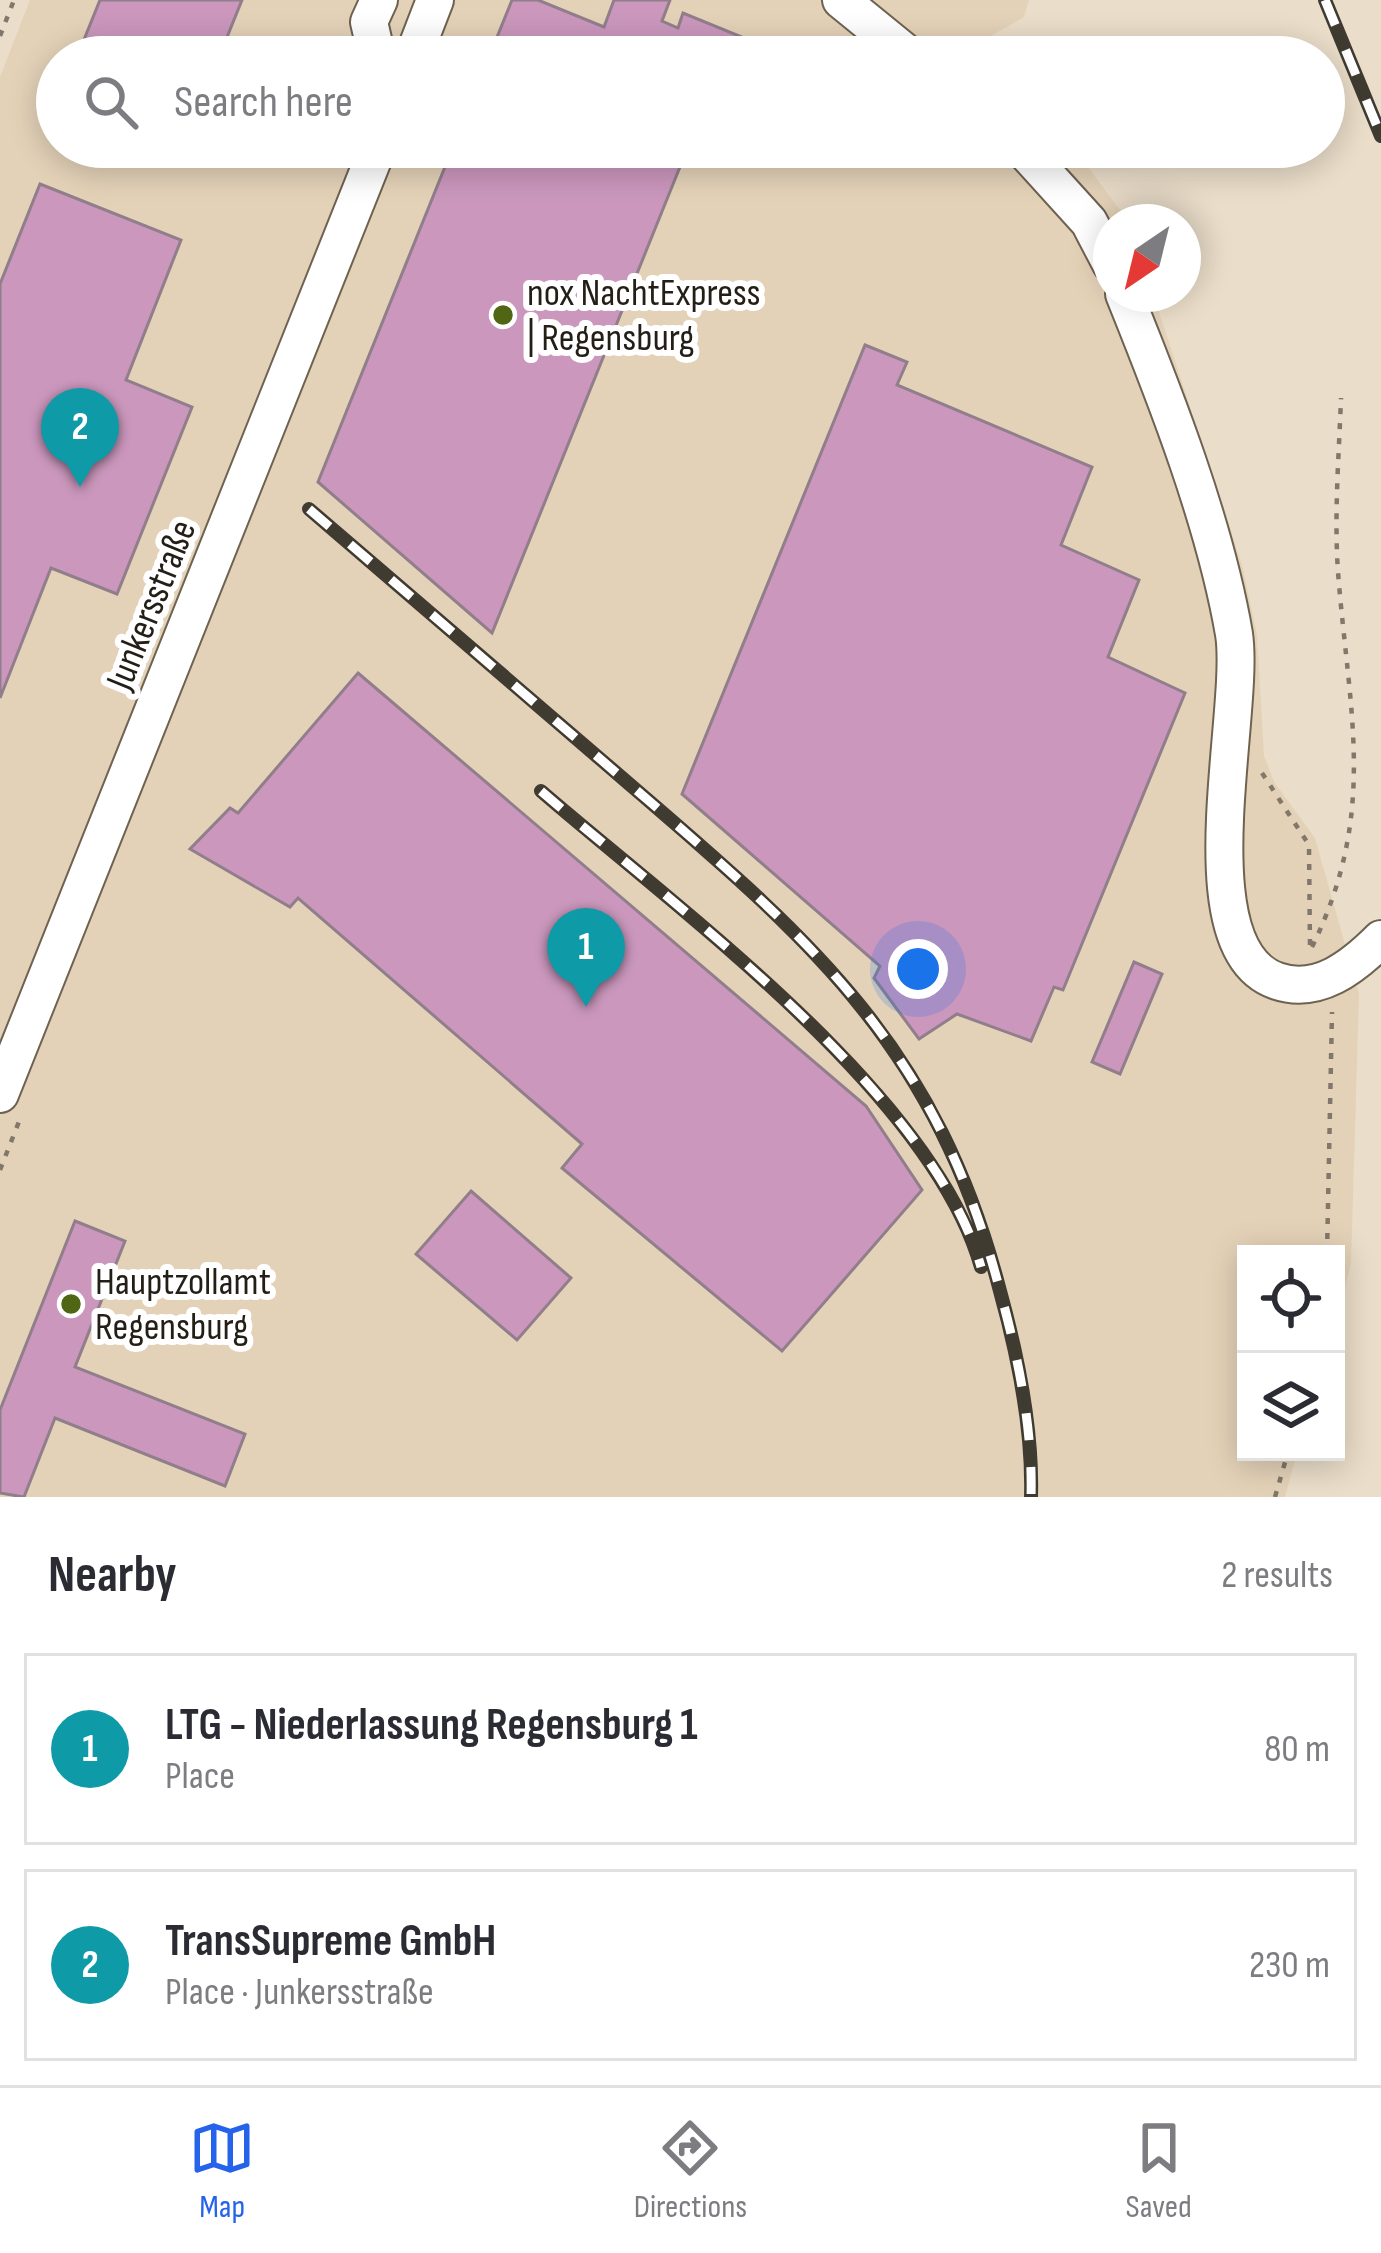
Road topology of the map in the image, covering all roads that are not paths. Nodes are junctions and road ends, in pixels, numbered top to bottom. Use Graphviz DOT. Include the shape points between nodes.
graph roads {
  1 [pos="379,0"];
  2 [pos="435,0"];
  3 [pos="842,0"];
  4 [pos="373,36"];
  5 [pos="421,36"];
  6 [pos="886,36"];
  7 [pos="370,168"];
  8 [pos="1040,168"];
  9 [pos="1093,230"];
  10 [pos="1130,312"];
  11 [pos="1373,947"];
  12 [pos="0,1094"];
  1 -- 4 [label="street"];
  2 -- 5 [label="street"];
  3 -- 6 [label="street"];
  7 -- 12 [label="street, Junkersstraße"];
  8 -- 9 [label="street"];
  10 -- 11 [label="street" via="1203,518 1233,633 1238,674 1223,862 1241,944 1263,976 1320,981"];
}
